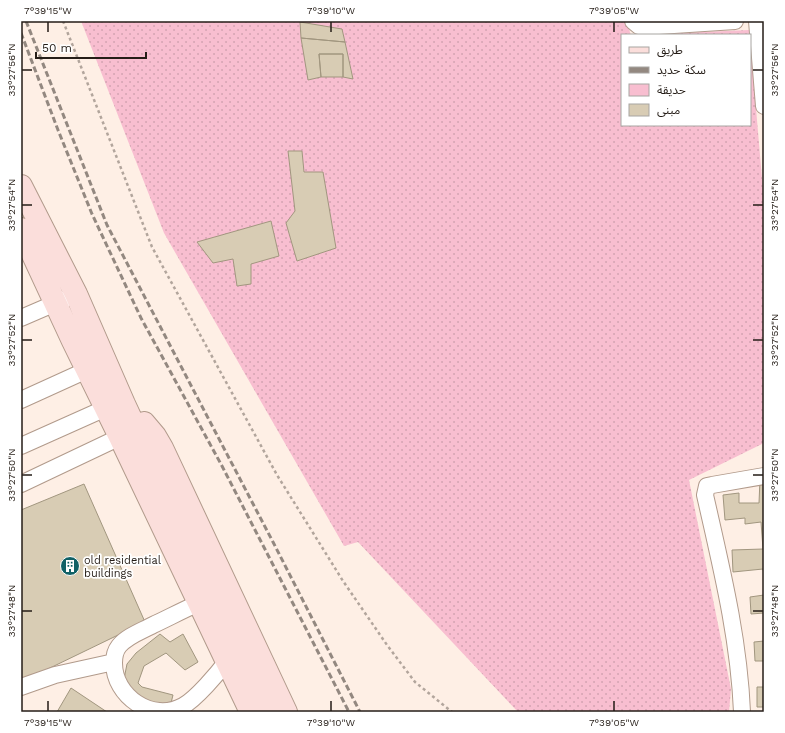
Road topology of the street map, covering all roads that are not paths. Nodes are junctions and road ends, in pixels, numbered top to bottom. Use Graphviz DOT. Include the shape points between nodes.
graph roads {
  1 [pos="633,21"];
  2 [pos="735,21"];
  3 [pos="757,21"];
  4 [pos="693,22"];
  5 [pos="762,73"];
  6 [pos="764,106"];
  7 [pos="21,186"];
  8 [pos="21,229"];
  9 [pos="76,294"];
  10 [pos="56,303"];
  11 [pos="21,318"];
  12 [pos="87,370"];
  13 [pos="21,400"];
  14 [pos="115,406"];
  15 [pos="120,436"];
  16 [pos="21,446"];
  17 [pos="764,476"];
  18 [pos="21,484"];
  19 [pos="199,603"];
  20 [pos="228,661"];
  21 [pos="114,662"];
  22 [pos="21,687"];
  23 [pos="251,712"];
  24 [pos="268,712"];
  25 [pos="286,712"];
  26 [pos="742,712"];
  1 -- 4 [label="street" via="643,27"];
  2 -- 4 [label="street"];
  3 -- 5 [label="street"];
  5 -- 6 [label="street"];
  7 -- 9 [label="street"];
  8 -- 10 [label="street"];
  9 -- 10 [label="street"];
  9 -- 14 [label="street"];
  10 -- 11 [label="street"];
  10 -- 12 [label="street"];
  12 -- 13 [label="street"];
  12 -- 14 [label="street"];
  14 -- 15 [label="street"];
  14 -- 16 [label="street"];
  14 -- 24 [label="street" via="198,563"];
  14 -- 25 [label="street" via="146,424 162,448"];
  15 -- 18 [label="street"];
  15 -- 19 [label="street"];
  17 -- 26 [label="street" via="707,486 706,495 738,658"];
  19 -- 20 [label="street"];
  19 -- 21 [label="street" via="128,639 116,650"];
  20 -- 21 [label="street" via="208,684 183,706 158,711 146,709 129,698 114,673"];
  20 -- 23 [label="street"];
  21 -- 22 [label="street" via="55,675"];
}
